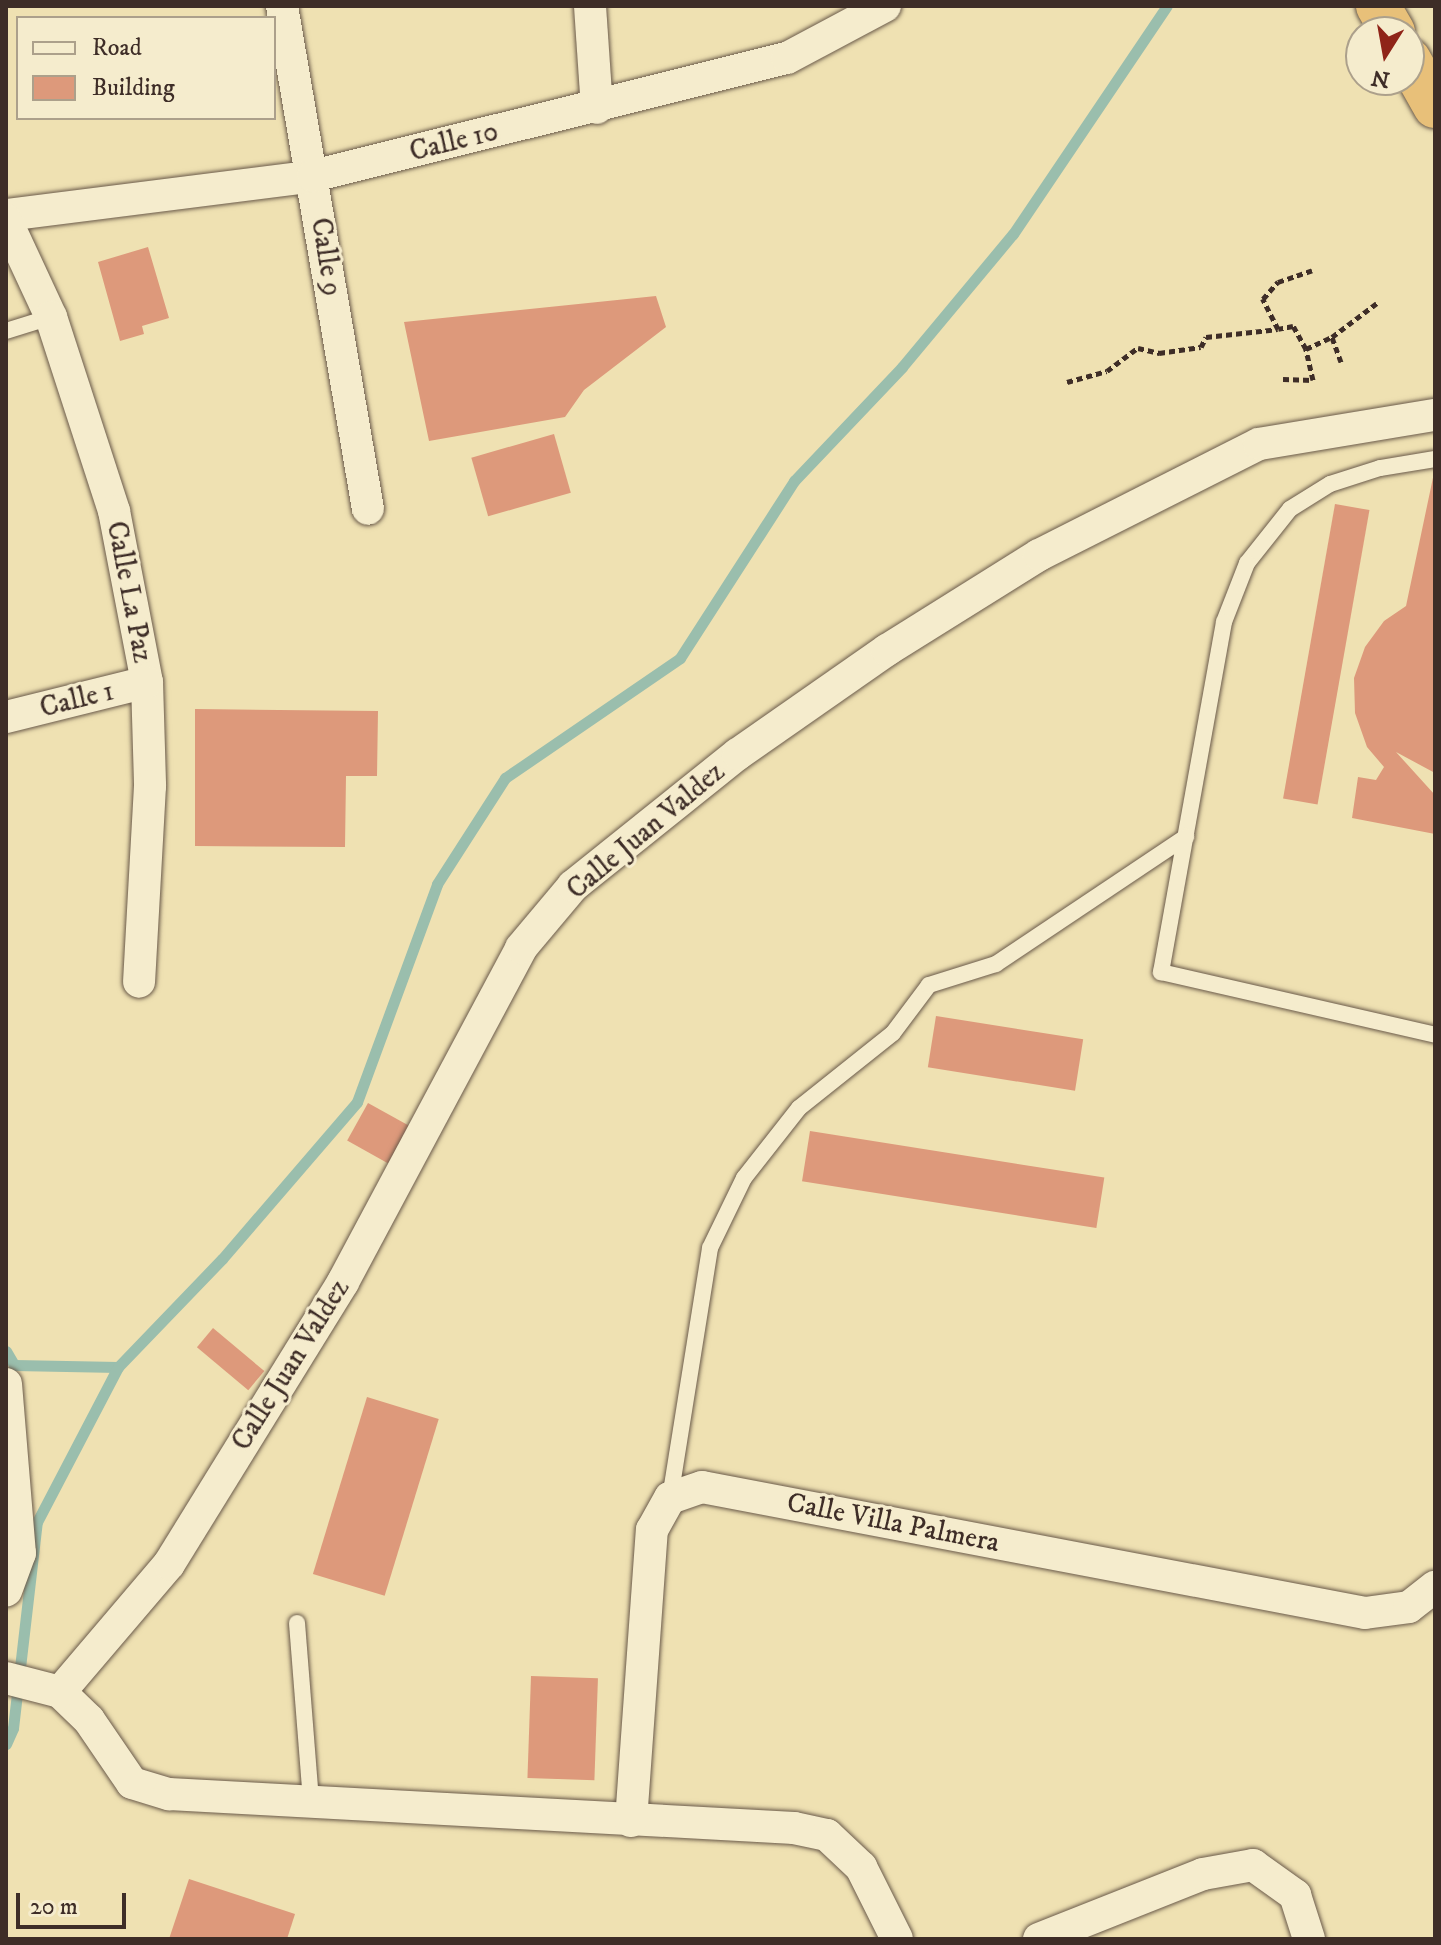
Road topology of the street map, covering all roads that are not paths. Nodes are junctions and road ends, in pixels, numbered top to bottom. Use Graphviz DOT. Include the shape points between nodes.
graph roads {
  1 [pos="282,6"];
  2 [pos="590,6"];
  3 [pos="885,6"];
  4 [pos="1425,88"];
  5 [pos="1435,106"];
  6 [pos="597,108"];
  7 [pos="313,176"];
  8 [pos="6,218"];
  9 [pos="51,317"];
  10 [pos="6,331"];
  11 [pos="1435,415"];
  12 [pos="1435,459"];
  13 [pos="368,509"];
  14 [pos="147,682"];
  15 [pos="6,717"];
  16 [pos="1186,837"];
  17 [pos="139,982"];
  18 [pos="1435,1035"];
  19 [pos="6,1384"];
  20 [pos="670,1498"];
  21 [pos="1435,1587"];
  22 [pos="6,1591"];
  23 [pos="297,1623"];
  24 [pos="32,1684"];
  25 [pos="311,1802"];
  26 [pos="631,1821"];
  27 [pos="897,1939"];
  28 [pos="1039,1939"];
  29 [pos="1309,1939"];
  1 -- 7 [label="street, Calle 9"];
  2 -- 6 [label="street"];
  3 -- 6 [label="street, Calle 10" via="787,58"];
  4 -- 5 [label="highway"];
  6 -- 7 [label="street, Calle 10"];
  7 -- 8 [label="street, Calle 10"];
  7 -- 13 [label="street, Calle 9"];
  8 -- 9 [label="street, Calle La Paz"];
  9 -- 10 [label="lane"];
  9 -- 14 [label="street, Calle La Paz" via="114,511"];
  11 -- 24 [label="street, Calle Juan Valdez" via="1259,444 1039,555 887,650 738,754 573,886 521,948 343,1282 169,1564"];
  12 -- 16 [label="lane" via="1330,484 1290,509 1264,537 1224,622"];
  14 -- 15 [label="street, Calle 1"];
  14 -- 17 [label="street, Calle La Paz" via="150,786"];
  16 -- 18 [label="lane" via="1161,972"];
  16 -- 20 [label="lane" via="996,964 929,985 893,1033 799,1108 744,1178 710,1248"];
  19 -- 22 [label="street" via="20,1553"];
  20 -- 21 [label="street, Calle Villa Palmera" via="702,1487 1365,1613 1409,1607"];
  20 -- 26 [label="street" via="652,1530"];
  23 -- 25 [label="lane"];
  24 -- 25 [label="street" via="89,1720 132,1783 169,1794"];
  25 -- 26 [label="street"];
  26 -- 27 [label="street" via="794,1828 827,1835 861,1867"];
  28 -- 29 [label="street" via="1203,1874 1253,1865 1295,1895"];
}
